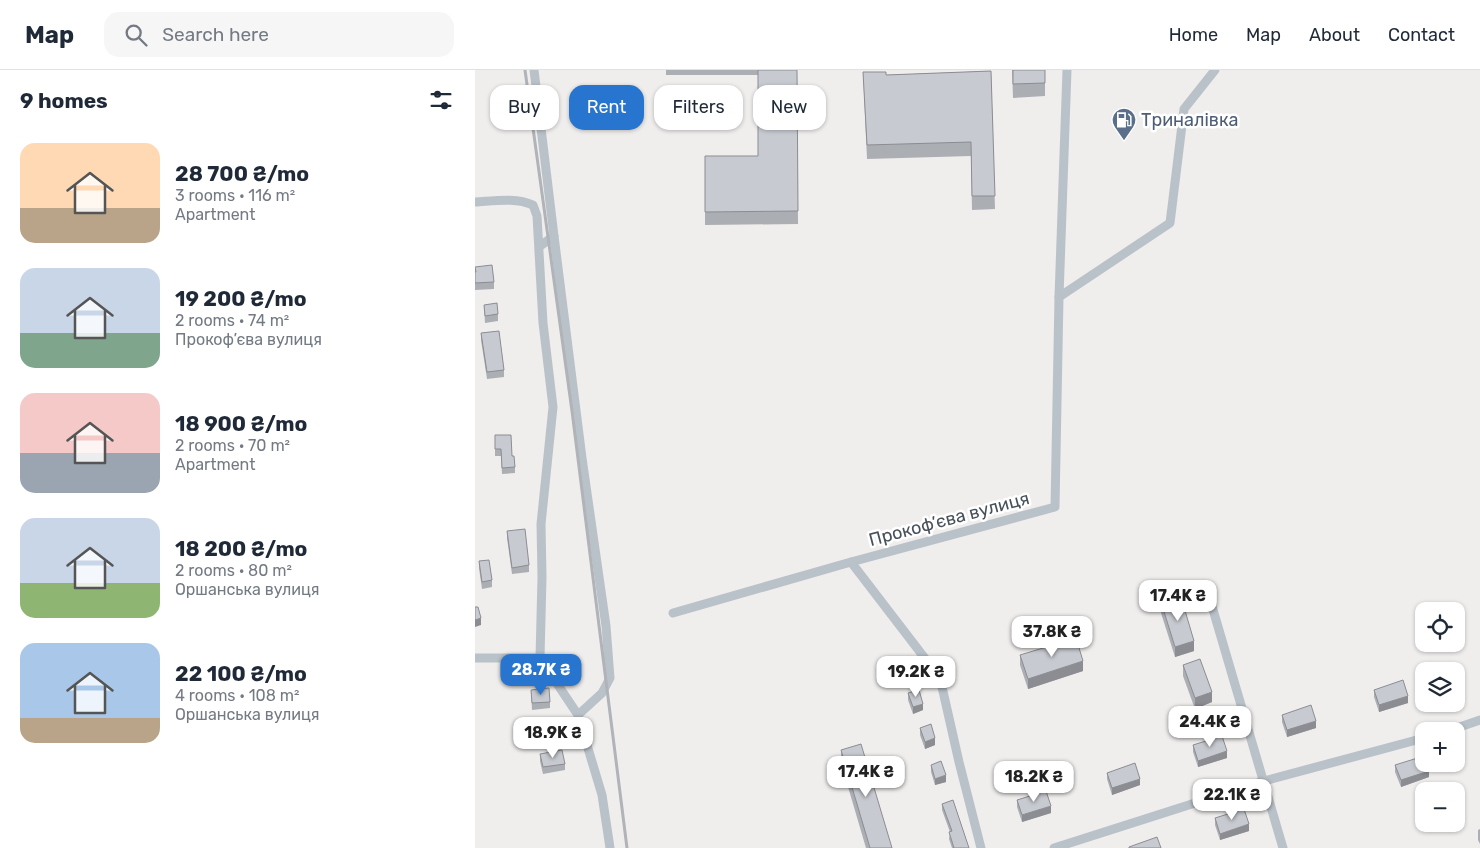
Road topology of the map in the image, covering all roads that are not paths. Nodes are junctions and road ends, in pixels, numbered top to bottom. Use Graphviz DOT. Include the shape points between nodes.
graph roads {
  1 [pos="534,70"];
  2 [pos="1067,70"];
  3 [pos="1215,70"];
  4 [pos="475,202"];
  5 [pos="554,236"];
  6 [pos="540,246"];
  7 [pos="1059,297"];
  8 [pos="851,562"];
  9 [pos="1209,596"];
  10 [pos="673,613"];
  11 [pos="475,658"];
  12 [pos="540,658"];
  13 [pos="578,715"];
  14 [pos="1480,720"];
  15 [pos="1465,725"];
  16 [pos="1415,740"];
  17 [pos="1264,781"];
  18 [pos="610,848"];
  19 [pos="981,848"];
  20 [pos="1054,848"];
  21 [pos="1283,848"];
  1 -- 5 [label="street"];
  2 -- 7 [label="street"];
  3 -- 7 [label="street" via="1184,109 1170,224"];
  4 -- 6 [label="street" via="528,202 533,205"];
  5 -- 6 [label="street"];
  5 -- 13 [label="street" via="606,626 610,678 601,693"];
  6 -- 12 [label="street" via="543,323 553,407 541,524"];
  7 -- 8 [label="street, Прокоф’єва вулиця" via="1055,508"];
  8 -- 10 [label="street, Прокоф’єва вулиця"];
  8 -- 19 [label="street, Прокоф’єва вулиця" via="940,678"];
  9 -- 17 [label="street"];
  11 -- 12 [label="street"];
  12 -- 13 [label="street"];
  13 -- 18 [label="street" via="602,795"];
  14 -- 15 [label="street"];
  16 -- 17 [label="street"];
  17 -- 20 [label="street"];
  17 -- 21 [label="street"];
}
